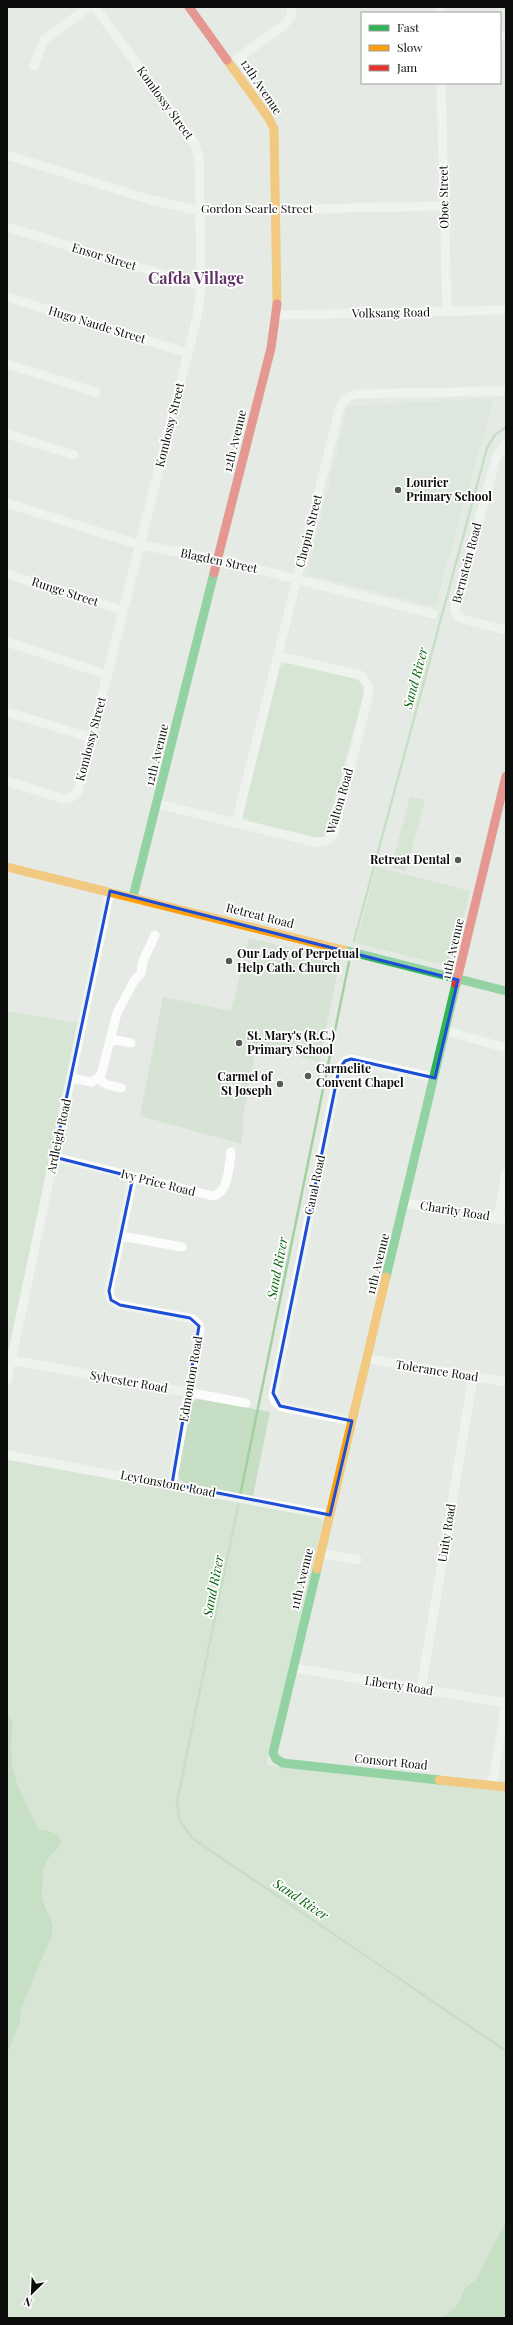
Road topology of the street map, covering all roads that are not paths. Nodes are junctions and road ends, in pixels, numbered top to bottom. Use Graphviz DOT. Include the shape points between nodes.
graph roads {
  1 [pos="89,7"];
  2 [pos="95,7"];
  3 [pos="188,7"];
  4 [pos="292,7"];
  5 [pos="230,64"];
  6 [pos="34,66"];
  7 [pos="441,84"];
  8 [pos="7,155"];
  9 [pos="444,206"];
  10 [pos="275,209"];
  11 [pos="201,211"];
  12 [pos="7,227"];
  13 [pos="201,286"];
  14 [pos="7,297"];
  15 [pos="506,310"];
  16 [pos="447,311"];
  17 [pos="276,315"];
  18 [pos="188,353"];
  19 [pos="7,364"];
  20 [pos="506,391"];
  21 [pos="96,392"];
  22 [pos="7,434"];
  23 [pos="506,443"];
  24 [pos="74,455"];
  25 [pos="7,503"];
  26 [pos="140,545"];
  27 [pos="217,559"];
  28 [pos="7,574"];
  29 [pos="297,580"];
  30 [pos="122,610"];
  31 [pos="433,614"];
  32 [pos="506,630"];
  33 [pos="7,642"];
  34 [pos="278,656"];
  35 [pos="108,675"];
  36 [pos="7,712"];
  37 [pos="92,738"];
  38 [pos="506,776"];
  39 [pos="7,781"];
  40 [pos="157,804"];
  41 [pos="236,822"];
  42 [pos="7,867"];
  43 [pos="110,891"];
  44 [pos="133,897"];
  45 [pos="155,934"];
  46 [pos="458,980"];
  47 [pos="506,991"];
  48 [pos="446,1031"];
  49 [pos="111,1039"];
  50 [pos="131,1043"];
  51 [pos="506,1048"];
  52 [pos="71,1078"];
  53 [pos="435,1078"];
  54 [pos="98,1079"];
  55 [pos="121,1088"];
  56 [pos="231,1152"];
  57 [pos="54,1157"];
  58 [pos="506,1174"];
  59 [pos="133,1177"];
  60 [pos="405,1203"];
  61 [pos="502,1219"];
  62 [pos="121,1236"];
  63 [pos="182,1247"];
  64 [pos="367,1359"];
  65 [pos="11,1360"];
  66 [pos="473,1377"];
  67 [pos="7,1380"];
  68 [pos="506,1382"];
  69 [pos="189,1393"];
  70 [pos="246,1403"];
  71 [pos="352,1421"];
  72 [pos="7,1455"];
  73 [pos="172,1484"];
  74 [pos="330,1515"];
  75 [pos="320,1553"];
  76 [pos="357,1560"];
  77 [pos="293,1668"];
  78 [pos="421,1690"];
  79 [pos="506,1704"];
  80 [pos="275,1758"];
  81 [pos="492,1786"];
  82 [pos="506,1787"];
  1 -- 6 [label="street" via="44,40"];
  2 -- 11 [label="street, Komlossy Street" via="195,144 199,158"];
  3 -- 5 [label="street, 12th Avenue"];
  4 -- 5 [label="street" via="292,15 284,25"];
  5 -- 10 [label="street, 12th Avenue" via="274,129"];
  7 -- 9 [label="street, Oboe Street"];
  8 -- 11 [label="street, Gordon Searle Street" via="151,200"];
  9 -- 10 [label="street, Gordon Searle Street"];
  9 -- 16 [label="street, Oboe Street"];
  10 -- 11 [label="street, Gordon Searle Street"];
  10 -- 17 [label="street, 12th Avenue"];
  11 -- 13 [label="street, Komlossy Street"];
  12 -- 13 [label="street, Ensor Street"];
  13 -- 18 [label="street, Komlossy Street"];
  14 -- 18 [label="street, Hugo Naude Street"];
  15 -- 16 [label="street, Volksang Road"];
  16 -- 17 [label="street, Volksang Road"];
  17 -- 27 [label="street, 12th Avenue" via="271,348"];
  18 -- 26 [label="street, Komlossy Street"];
  19 -- 21 [label="street"];
  20 -- 29 [label="street, Chopin Street" via="365,393 345,399 338,409"];
  22 -- 24 [label="street"];
  23 -- 32 [label="street, Bernstein Road" via="496,458 455,608 457,615 463,619"];
  25 -- 26 [label="street, Blagden Street"];
  26 -- 27 [label="street, Blagden Street"];
  26 -- 30 [label="street, Komlossy Street"];
  27 -- 29 [label="street, Blagden Street"];
  27 -- 40 [label="street, 12th Avenue"];
  28 -- 30 [label="street, Runge Street"];
  29 -- 31 [label="street, Blagden Street"];
  29 -- 34 [label="street, Chopin Street"];
  30 -- 35 [label="street, Komlossy Street"];
  33 -- 35 [label="street"];
  34 -- 41 [label="street, Chopin Street"];
  34 -- 41 [label="street, Walton Road" via="360,675 368,685 368,696 336,826 330,838 324,842 315,842"];
  35 -- 37 [label="street, Komlossy Street"];
  36 -- 37 [label="street"];
  37 -- 39 [label="street, Komlossy Street" via="78,791 70,798 57,798"];
  38 -- 46 [label="street, 11th Avenue"];
  40 -- 41 [label="street, Walton Road"];
  40 -- 44 [label="street, 12th Avenue"];
  42 -- 43 [label="street, Retreat Road"];
  43 -- 44 [label="street, Retreat Road"];
  43 -- 52 [label="street, Ardleigh Road"];
  44 -- 46 [label="street, Retreat Road"];
  45 -- 49 [label="street" via="143,961 141,973 117,1013"];
  46 -- 47 [label="street, Retreat Road"];
  46 -- 48 [label="street, 11th Avenue"];
  48 -- 51 [label="street"];
  48 -- 53 [label="street, 11th Avenue"];
  49 -- 50 [label="street"];
  49 -- 54 [label="street"];
  52 -- 54 [label="street" via="90,1082"];
  52 -- 57 [label="street, Ardleigh Road"];
  53 -- 60 [label="street, 11th Avenue"];
  53 -- 71 [label="street, Canal Road" via="351,1059 340,1065 273,1393 275,1402 282,1407"];
  54 -- 55 [label="street"];
  56 -- 59 [label="street, Ivy Price Road" via="224,1189 217,1195 210,1196"];
  57 -- 59 [label="street, Ivy Price Road"];
  57 -- 65 [label="street, Ardleigh Road"];
  58 -- 61 [label="street"];
  59 -- 62 [label="street, Edmonton Road"];
  60 -- 61 [label="street, Charity Road"];
  60 -- 64 [label="street, 11th Avenue"];
  62 -- 63 [label="street"];
  62 -- 69 [label="street, Edmonton Road" via="109,1291 111,1300 120,1305 190,1318 198,1324 199,1332"];
  64 -- 66 [label="street, Tolerance Road"];
  64 -- 71 [label="street, 11th Avenue"];
  65 -- 67 [label="street, Ardleigh Road"];
  65 -- 69 [label="street, Sylvester Road"];
  66 -- 68 [label="street, Tolerance Road"];
  66 -- 78 [label="street, Unity Road"];
  69 -- 70 [label="street, Sylvester Road"];
  69 -- 73 [label="street, Edmonton Road"];
  71 -- 74 [label="street, 11th Avenue"];
  72 -- 73 [label="street, Leytonstone Road"];
  73 -- 74 [label="street, Leytonstone Road"];
  74 -- 75 [label="street, 11th Avenue"];
  75 -- 76 [label="street"];
  75 -- 77 [label="street, 11th Avenue"];
  77 -- 78 [label="street, Liberty Road"];
  77 -- 80 [label="street, 11th Avenue" via="273,1750"];
  78 -- 79 [label="street, Liberty Road"];
  79 -- 81 [label="street"];
  80 -- 81 [label="street, Consort Road" via="283,1763"];
  81 -- 82 [label="street, Consort Road"];
}
